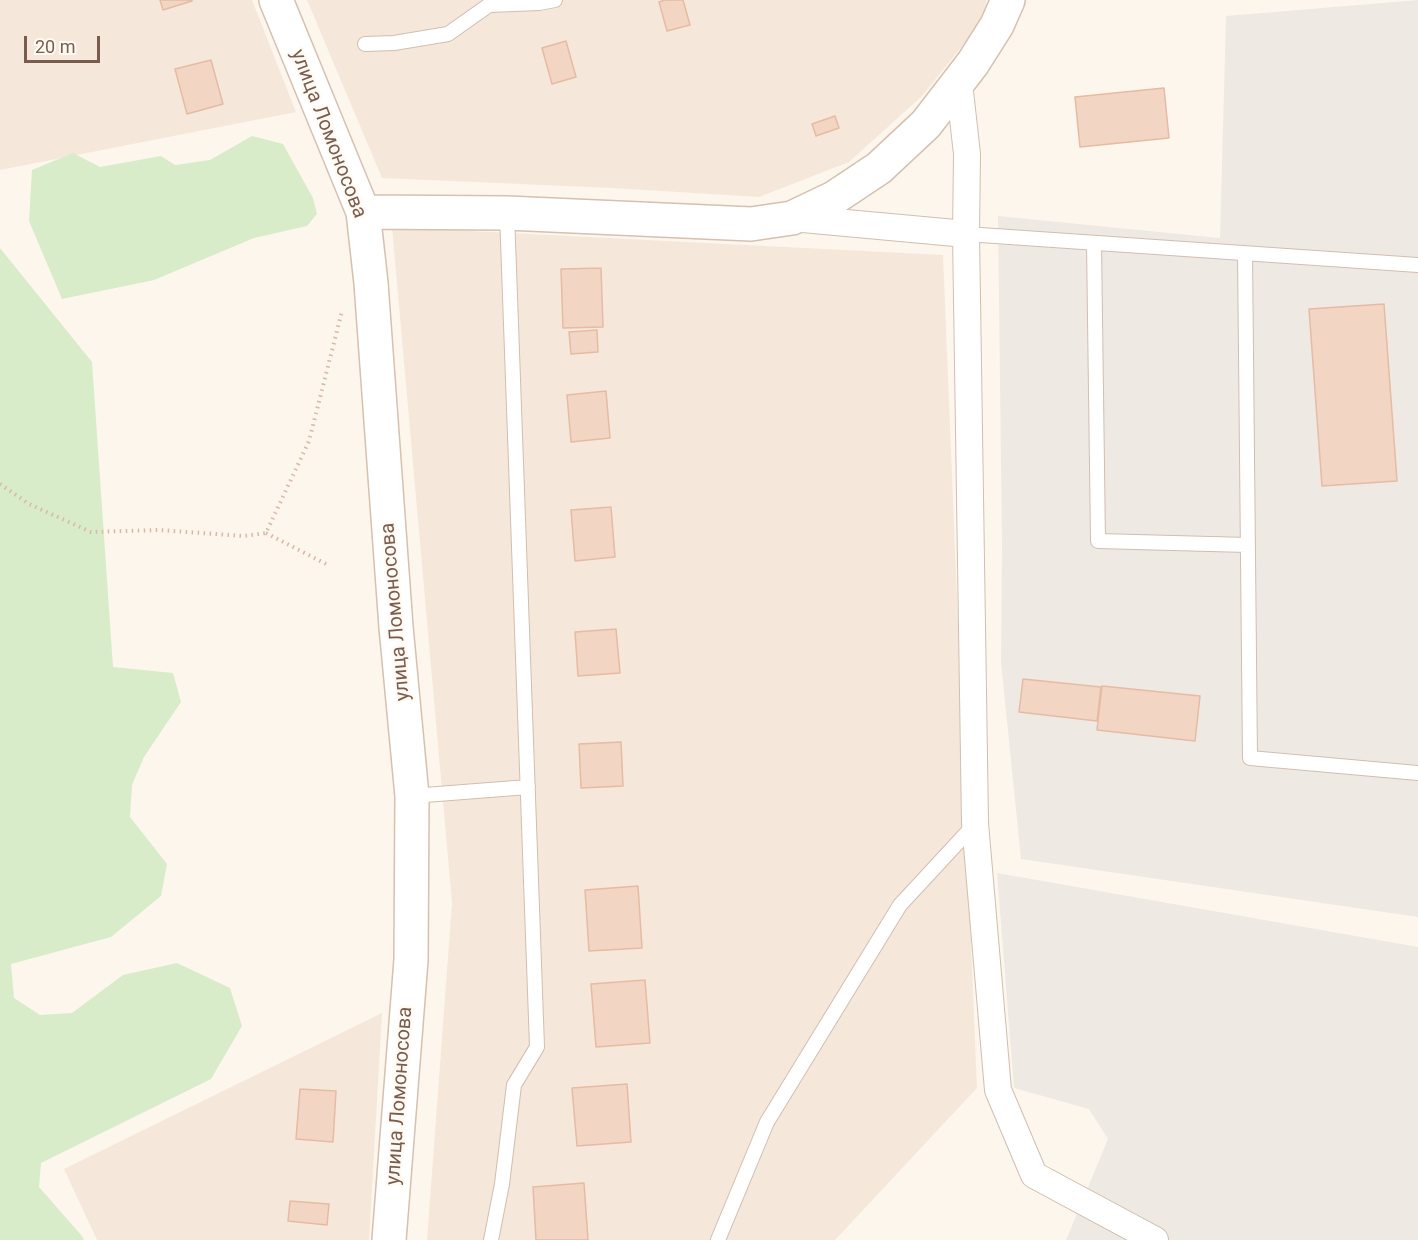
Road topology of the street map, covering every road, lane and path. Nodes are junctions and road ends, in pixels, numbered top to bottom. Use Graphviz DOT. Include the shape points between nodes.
graph roads {
  1 [pos="276,0"];
  2 [pos="555,0"];
  3 [pos="1008,0"];
  4 [pos="365,44"];
  5 [pos="959,83"];
  6 [pos="363,212"];
  7 [pos="507,213"];
  8 [pos="792,218"];
  9 [pos="966,234"];
  10 [pos="1094,243"];
  11 [pos="1245,253"];
  12 [pos="1418,265"];
  13 [pos="371,283"];
  14 [pos="0,484"];
  15 [pos="266,533"];
  16 [pos="1248,544"];
  17 [pos="328,564"];
  18 [pos="1418,773"];
  19 [pos="528,787"];
  20 [pos="412,796"];
  21 [pos="975,823"];
  22 [pos="1147,1238"];
  23 [pos="389,1240"];
  24 [pos="491,1240"];
  25 [pos="718,1240"];
  1 -- 6 [label="main road, улица Ломоносова"];
  2 -- 4 [label="lane" via="489,5 448,34"];
  3 -- 5 [label="main road" via="997,25"];
  5 -- 8 [label="main road" via="926,124 879,168 834,198"];
  5 -- 9 [label="street" via="967,154"];
  6 -- 7 [label="main road"];
  6 -- 13 [label="main road, улица Ломоносова"];
  7 -- 8 [label="main road" via="752,224"];
  7 -- 19 [label="lane"];
  8 -- 9 [label="street"];
  9 -- 10 [label="lane"];
  9 -- 21 [label="street"];
  10 -- 11 [label="lane"];
  10 -- 16 [label="lane" via="1098,541"];
  11 -- 12 [label="lane"];
  11 -- 16 [label="lane"];
  13 -- 15 [label="path" via="342,310 309,441"];
  13 -- 20 [label="main road, улица Ломоносова"];
  14 -- 15 [label="path" via="29,504 91,532 159,530 244,536"];
  15 -- 17 [label="path"];
  16 -- 18 [label="lane" via="1250,758"];
  19 -- 20 [label="lane"];
  19 -- 24 [label="lane" via="537,1047 514,1085"];
  20 -- 23 [label="main road, улица Ломоносова" via="411,960"];
  21 -- 22 [label="street" via="999,1090 1034,1175"];
  21 -- 25 [label="lane" via="900,905 767,1122"];
}
